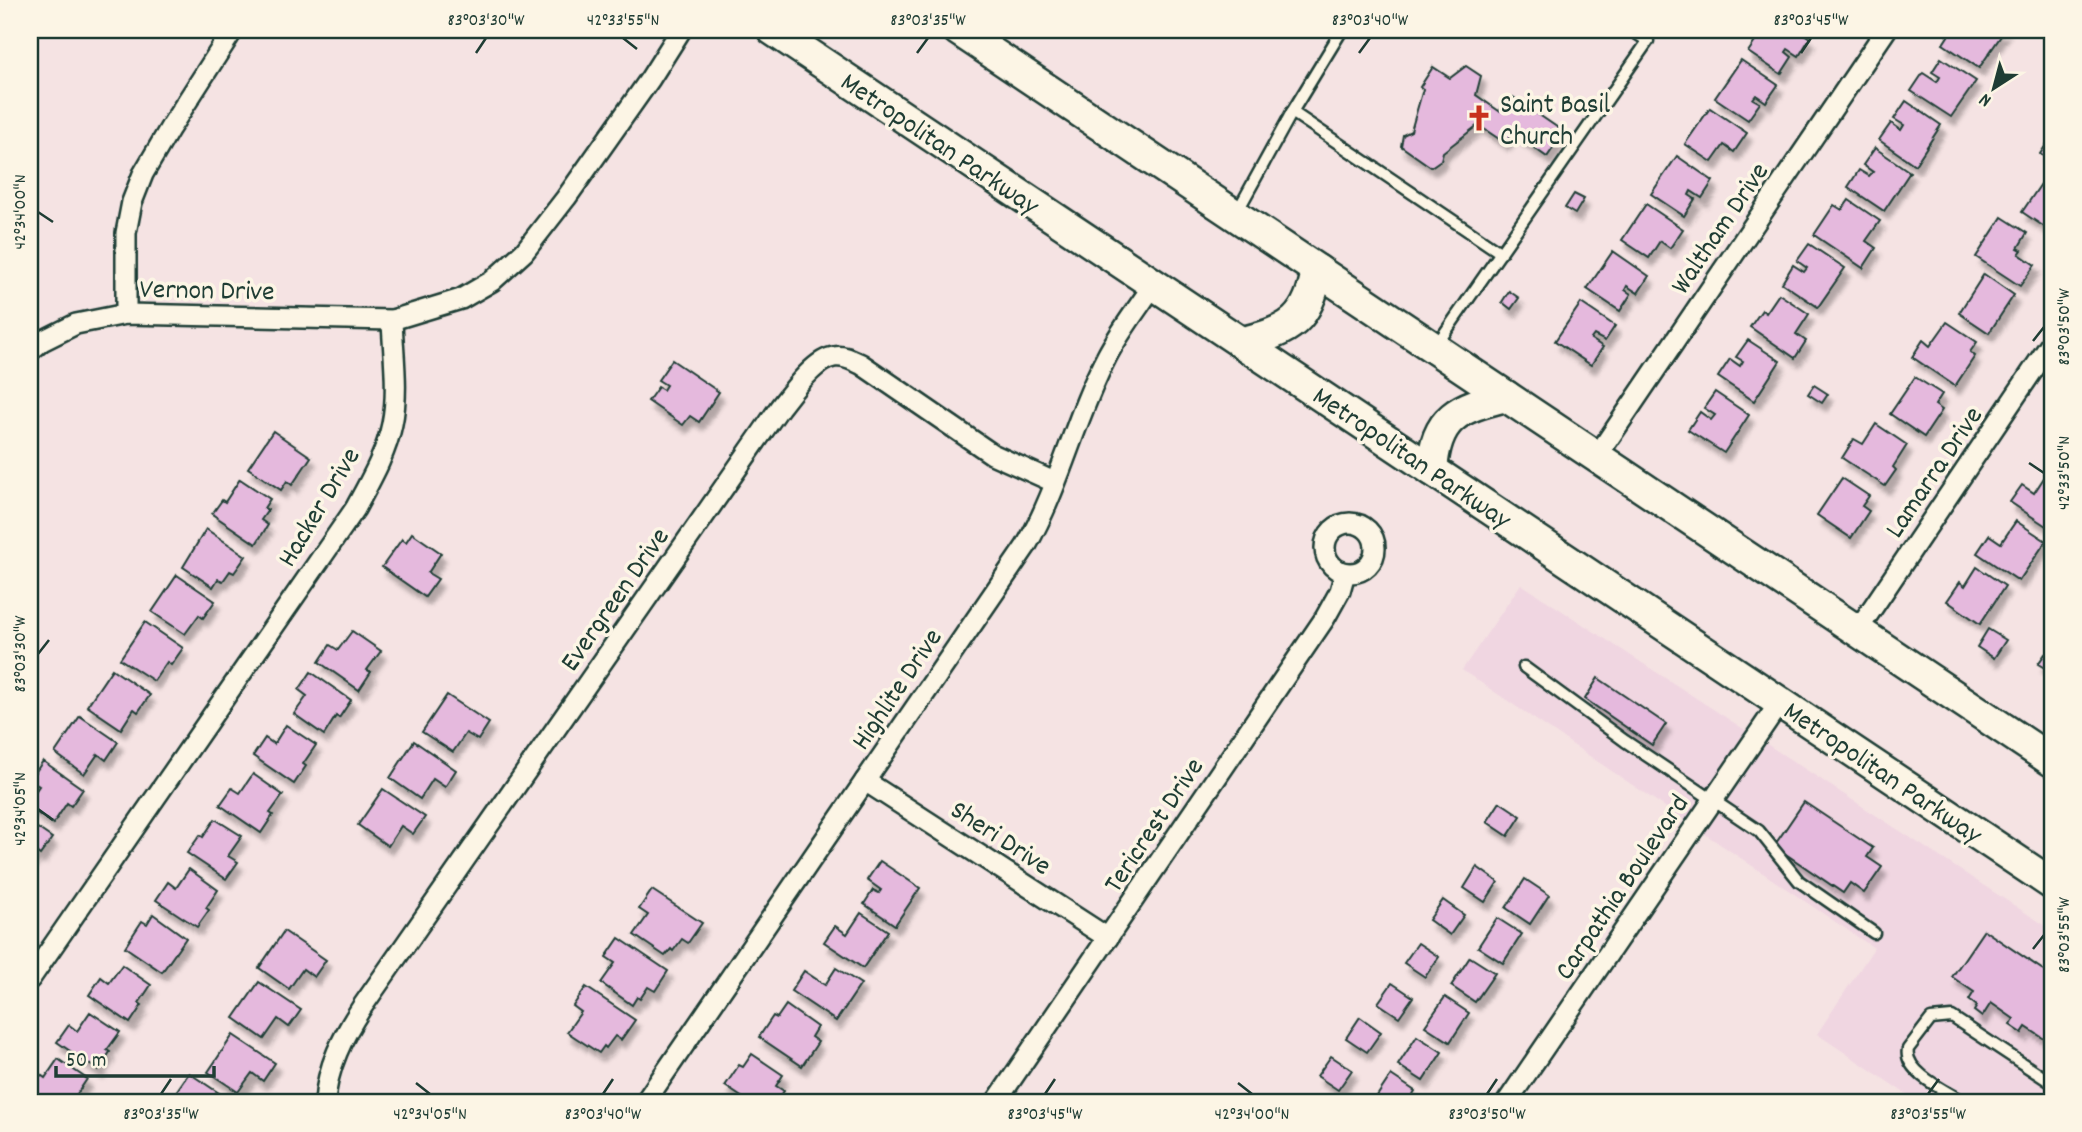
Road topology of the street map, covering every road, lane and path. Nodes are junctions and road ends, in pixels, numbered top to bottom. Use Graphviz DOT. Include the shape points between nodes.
graph roads {
  1 [pos="233,30"];
  2 [pos="681,30"];
  3 [pos="773,30"];
  4 [pos="958,30"];
  5 [pos="1342,30"];
  6 [pos="1631,30"];
  7 [pos="1886,30"];
  8 [pos="1292,112"];
  9 [pos="1235,216"];
  10 [pos="1501,253"];
  11 [pos="1317,270"];
  12 [pos="1154,284"];
  13 [pos="126,314"];
  14 [pos="392,320"];
  15 [pos="1242,342"];
  16 [pos="2052,342"];
  17 [pos="1435,348"];
  18 [pos="30,351"];
  19 [pos="1506,396"];
  20 [pos="1597,456"];
  21 [pos="1432,470"];
  22 [pos="1054,482"];
  23 [pos="1345,573"];
  24 [pos="1857,631"];
  25 [pos="1524,667"];
  26 [pos="1780,702"];
  27 [pos="2052,761"];
  28 [pos="865,781"];
  29 [pos="1713,799"];
  30 [pos="2052,884"];
  31 [pos="1874,933"];
  32 [pos="1108,938"];
  33 [pos="30,979"];
  34 [pos="2052,1083"];
  35 [pos="325,1102"];
  36 [pos="645,1102"];
  37 [pos="996,1102"];
  38 [pos="1507,1102"];
  39 [pos="1965,1102"];
  1 -- 13 [label="street" via="170,128 132,202 126,233"];
  2 -- 14 [label="street" via="524,252 492,281 461,299"];
  3 -- 12 [label="main road, Metropolitan Parkway"];
  4 -- 9 [label="main road"];
  5 -- 8 [label="lane"];
  6 -- 10 [label="lane" via="1648,41"];
  7 -- 20 [label="street, Waltham Drive"];
  8 -- 9 [label="lane"];
  8 -- 10 [label="lane"];
  9 -- 11 [label="main road"];
  10 -- 17 [label="lane"];
  11 -- 15 [label="main road" via="1313,292 1296,321 1266,337"];
  11 -- 17 [label="main road"];
  12 -- 15 [label="main road, Metropolitan Parkway"];
  12 -- 22 [label="street, Highlite Drive" via="1107,355"];
  13 -- 14 [label="street, Vernon Drive"];
  13 -- 18 [label="street, Vernon Drive" via="76,324"];
  14 -- 33 [label="street, Hacker Drive" via="393,422 380,461 355,509"];
  15 -- 21 [label="main road, Metropolitan Parkway"];
  16 -- 24 [label="street, Lamarra Drive"];
  17 -- 19 [label="main road"];
  19 -- 20 [label="main road"];
  19 -- 21 [label="main road" via="1449,419 1433,447"];
  20 -- 24 [label="main road"];
  21 -- 26 [label="main road, Metropolitan Parkway"];
  22 -- 28 [label="street, Highlite Drive" via="1026,546"];
  22 -- 35 [label="street, Evergreen Drive" via="992,454 861,364 831,356 814,368 780,407 362,1007 337,1051"];
  23 -- 32 [label="street, Tericrest Drive" via="1325,618"];
  24 -- 27 [label="main road"];
  25 -- 29 [label="lane"];
  26 -- 29 [label="street, Carpathia Boulevard"];
  26 -- 30 [label="main road, Metropolitan Parkway"];
  28 -- 32 [label="street, Sheri Drive"];
  28 -- 36 [label="street, Highlite Drive"];
  29 -- 31 [label="lane" via="1759,831 1799,881"];
  29 -- 38 [label="street, Carpathia Boulevard"];
  32 -- 37 [label="street, Tericrest Drive"];
  34 -- 39 [label="lane" via="1952,1017 1931,1019 1908,1049 1909,1060 1925,1078"];
}
